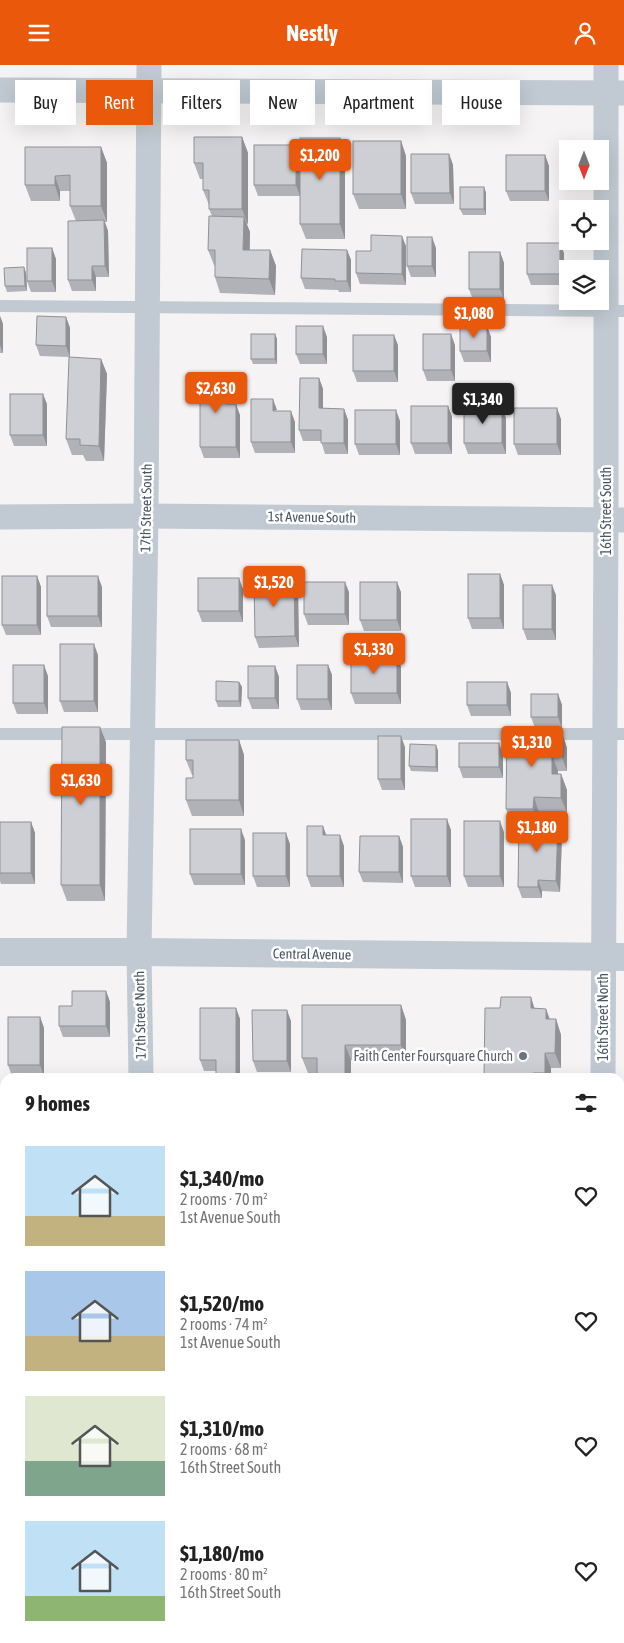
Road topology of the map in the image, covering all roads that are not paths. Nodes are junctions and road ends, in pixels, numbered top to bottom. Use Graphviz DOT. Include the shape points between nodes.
graph roads {
  1 [pos="149,65"];
  2 [pos="606,65"];
  3 [pos="149,80"];
  4 [pos="0,90"];
  5 [pos="86,90"];
  6 [pos="153,90"];
  7 [pos="615,93"];
  8 [pos="149,125"];
  9 [pos="0,306"];
  10 [pos="147,307"];
  11 [pos="615,311"];
  12 [pos="146,516"];
  13 [pos="0,517"];
  14 [pos="615,520"];
  15 [pos="0,734"];
  16 [pos="614,734"];
  17 [pos="142,735"];
  18 [pos="139,951"];
  19 [pos="0,952"];
  20 [pos="614,957"];
  21 [pos="141,1073"];
  22 [pos="603,1073"];
  1 -- 3 [label="street, 17th Street South"];
  2 -- 7 [label="street, 16th Street South"];
  4 -- 5 [label="street"];
  6 -- 7 [label="street"];
  7 -- 11 [label="street, 16th Street South"];
  8 -- 10 [label="street, 17th Street South"];
  9 -- 10 [label="lane"];
  10 -- 11 [label="lane"];
  10 -- 12 [label="street, 17th Street South"];
  11 -- 14 [label="street, 16th Street South"];
  12 -- 13 [label="street, 1st Avenue South"];
  12 -- 14 [label="street, 1st Avenue South"];
  12 -- 17 [label="street, 17th Street South"];
  14 -- 16 [label="street, 16th Street South"];
  15 -- 17 [label="lane"];
  16 -- 17 [label="lane"];
  16 -- 20 [label="street, 16th Street South"];
  17 -- 18 [label="street, 17th Street South"];
  18 -- 19 [label="street, Central Avenue"];
  18 -- 20 [label="street, Central Avenue"];
  18 -- 21 [label="street, 17th Street North"];
  20 -- 22 [label="street, 16th Street North"];
}
